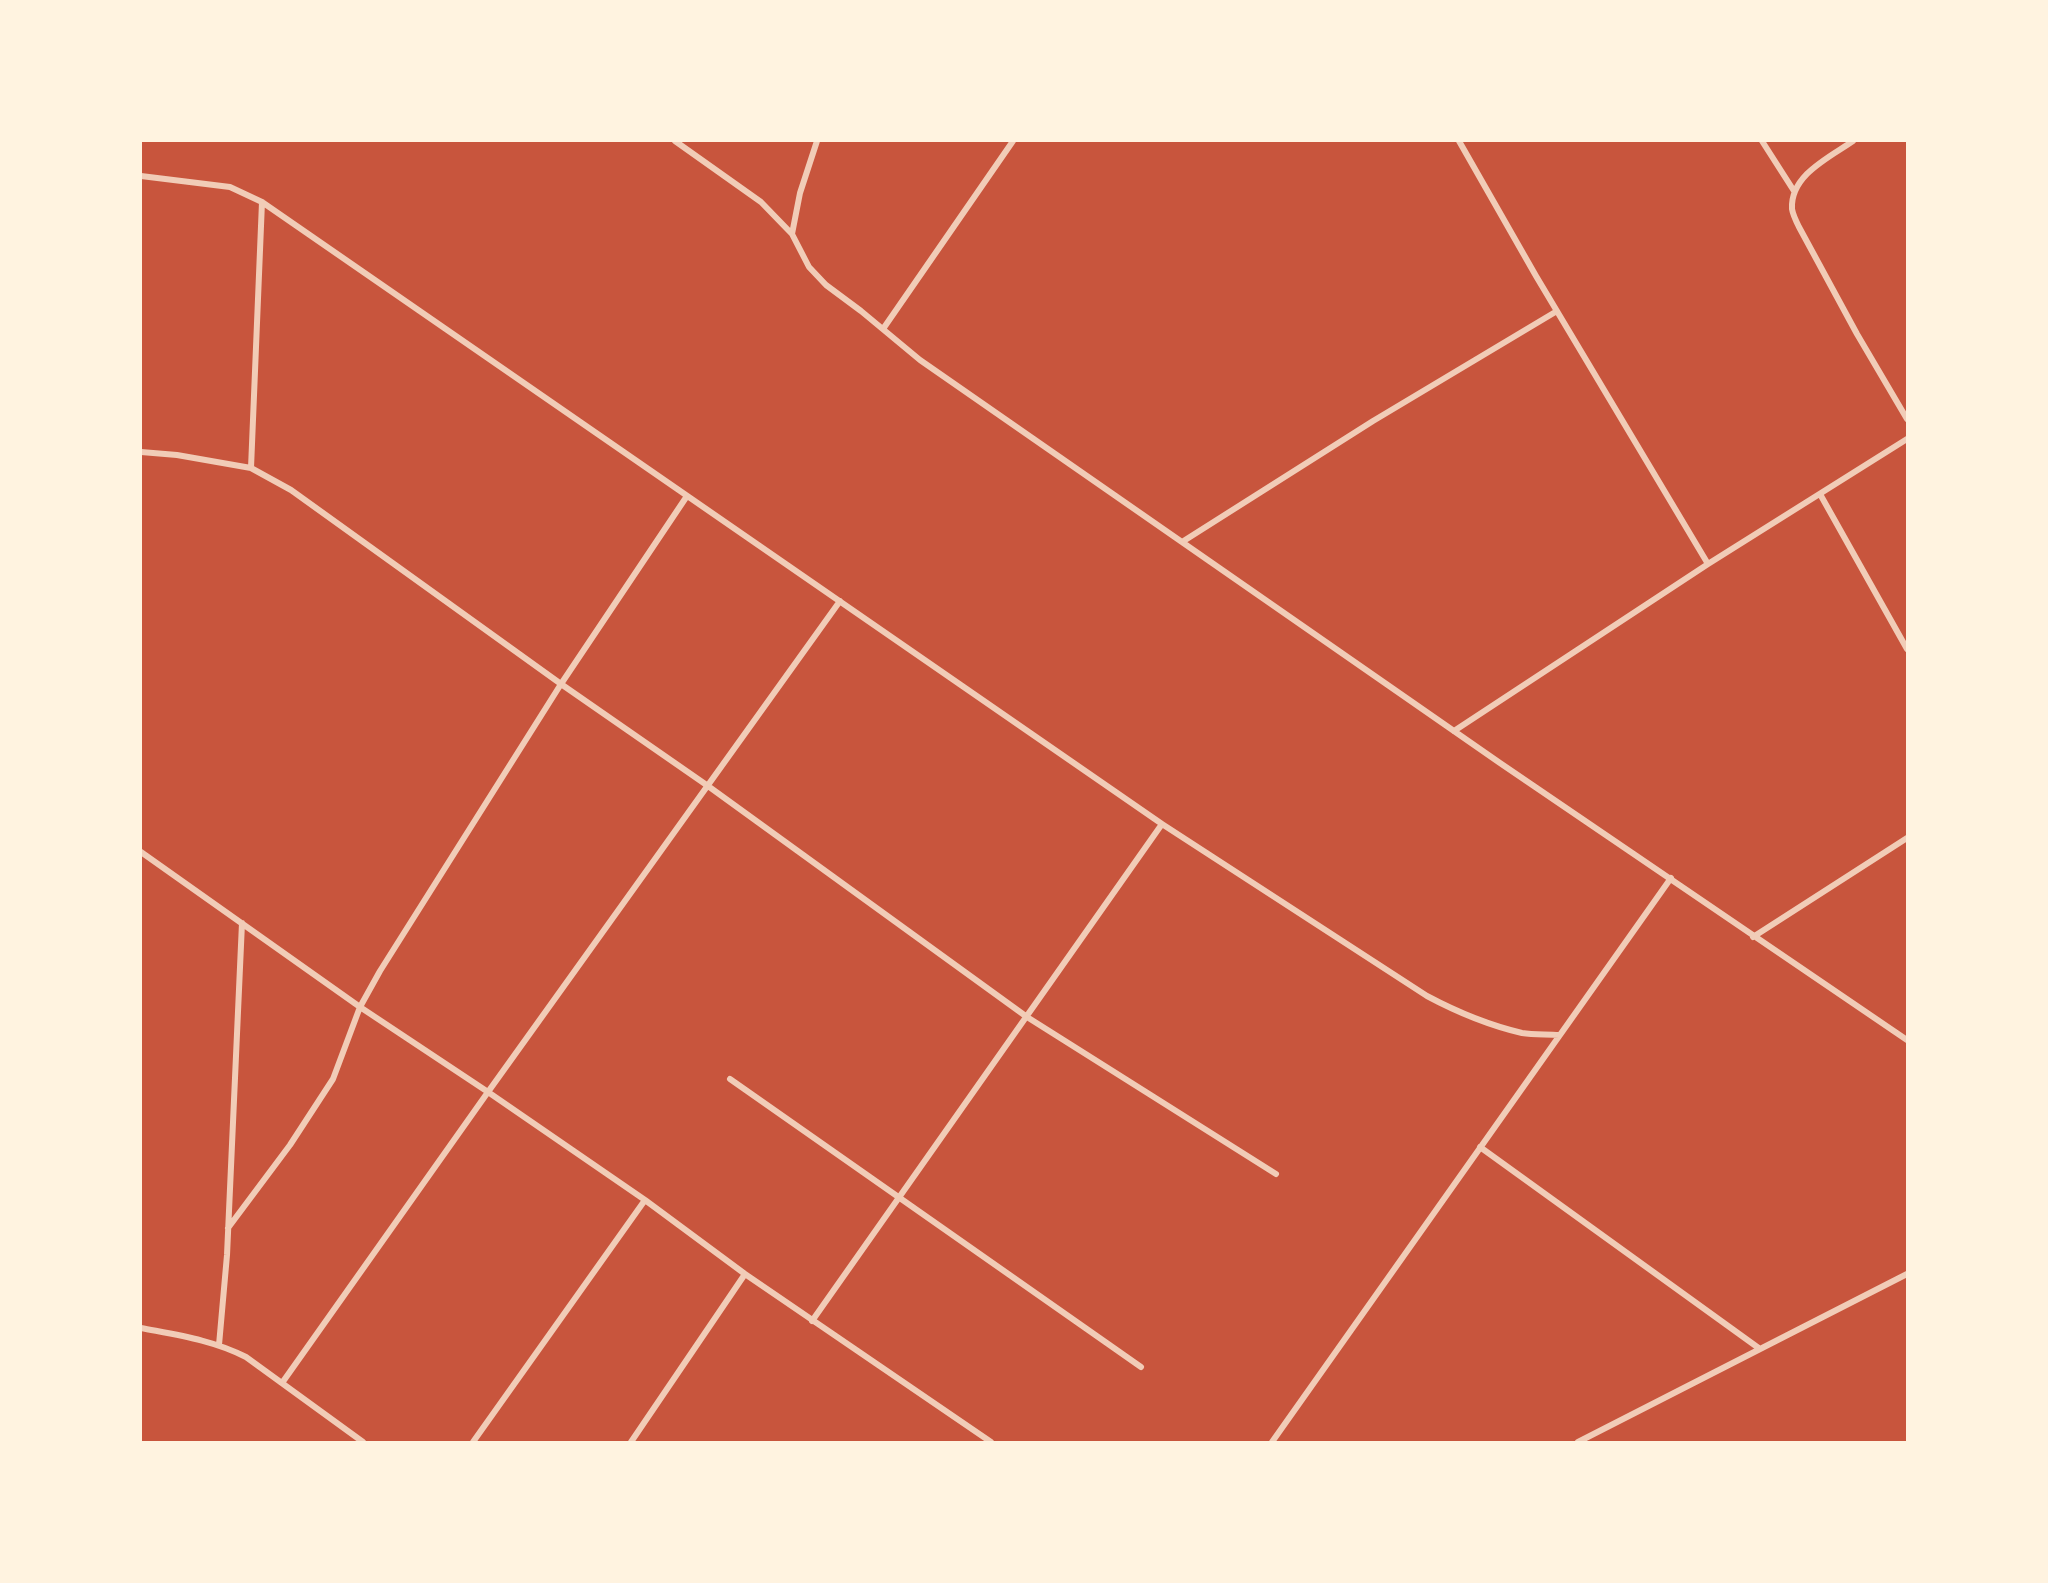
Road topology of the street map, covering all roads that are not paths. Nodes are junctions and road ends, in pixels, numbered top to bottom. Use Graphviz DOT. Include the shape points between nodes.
graph roads {
  1 [pos="675,141"];
  2 [pos="817,141"];
  3 [pos="1013,141"];
  4 [pos="1459,141"];
  5 [pos="1762,141"];
  6 [pos="1853,141"];
  7 [pos="141,176"];
  8 [pos="1794,191"];
  9 [pos="262,202"];
  10 [pos="792,234"];
  11 [pos="1557,311"];
  12 [pos="883,329"];
  13 [pos="1907,418"];
  14 [pos="1907,439"];
  15 [pos="141,452"];
  16 [pos="251,468"];
  17 [pos="1820,494"];
  18 [pos="687,496"];
  19 [pos="1182,542"];
  20 [pos="1708,564"];
  21 [pos="840,601"];
  22 [pos="1907,649"];
  23 [pos="561,684"];
  24 [pos="1454,731"];
  25 [pos="708,786"];
  26 [pos="1162,824"];
  27 [pos="1907,838"];
  28 [pos="141,852"];
  29 [pos="1671,878"];
  30 [pos="242,923"];
  31 [pos="1754,937"];
  32 [pos="360,1007"];
  33 [pos="1027,1017"];
  34 [pos="1559,1035"];
  35 [pos="1907,1040"];
  36 [pos="730,1079"];
  37 [pos="488,1092"];
  38 [pos="1480,1147"];
  39 [pos="1276,1174"];
  40 [pos="900,1197"];
  41 [pos="645,1200"];
  42 [pos="228,1228"];
  43 [pos="745,1274"];
  44 [pos="1907,1274"];
  45 [pos="812,1321"];
  46 [pos="141,1328"];
  47 [pos="219,1344"];
  48 [pos="1760,1349"];
  49 [pos="1141,1367"];
  50 [pos="282,1383"];
  51 [pos="363,1442"];
  52 [pos="472,1442"];
  53 [pos="631,1442"];
  54 [pos="991,1442"];
  55 [pos="1272,1442"];
  56 [pos="1578,1442"];
  1 -- 10 [label="street" via="755,197"];
  2 -- 10 [label="street"];
  3 -- 12 [label="street"];
  4 -- 11 [label="street"];
  5 -- 8 [label="street"];
  6 -- 8 [label="street" via="1809,171"];
  7 -- 9 [label="street" via="230,187"];
  8 -- 13 [label="street" via="1792,210 1799,227"];
  9 -- 16 [label="street"];
  9 -- 18 [label="street"];
  10 -- 12 [label="street" via="809,267 826,285"];
  11 -- 19 [label="street"];
  11 -- 20 [label="street"];
  12 -- 19 [label="street" via="920,360"];
  14 -- 17 [label="street"];
  15 -- 16 [label="street"];
  16 -- 23 [label="street" via="323,512"];
  17 -- 20 [label="street"];
  17 -- 22 [label="street"];
  18 -- 21 [label="street"];
  18 -- 23 [label="street"];
  19 -- 24 [label="street"];
  20 -- 24 [label="street"];
  21 -- 25 [label="street"];
  21 -- 26 [label="street"];
  23 -- 25 [label="street"];
  23 -- 32 [label="street"];
  24 -- 29 [label="street"];
  25 -- 33 [label="street"];
  25 -- 37 [label="street"];
  26 -- 33 [label="street"];
  26 -- 34 [label="street" via="1427,996 1482,1021 1524,1033"];
  27 -- 31 [label="street"];
  28 -- 30 [label="street"];
  29 -- 31 [label="street"];
  29 -- 34 [label="street"];
  30 -- 32 [label="street"];
  30 -- 42 [label="street"];
  31 -- 35 [label="street"];
  32 -- 37 [label="street"];
  32 -- 42 [label="street" via="328,1086"];
  33 -- 39 [label="street"];
  33 -- 40 [label="street"];
  34 -- 38 [label="street"];
  36 -- 40 [label="street"];
  37 -- 41 [label="street"];
  37 -- 50 [label="street"];
  38 -- 48 [label="street"];
  38 -- 55 [label="street"];
  40 -- 45 [label="street"];
  40 -- 49 [label="street"];
  41 -- 43 [label="street"];
  41 -- 52 [label="street"];
  42 -- 47 [label="street"];
  43 -- 45 [label="street"];
  43 -- 53 [label="street"];
  44 -- 48 [label="street"];
  45 -- 54 [label="street"];
  46 -- 47 [label="street"];
  47 -- 50 [label="street" via="246,1357"];
  48 -- 56 [label="street"];
  50 -- 51 [label="street"];
}
